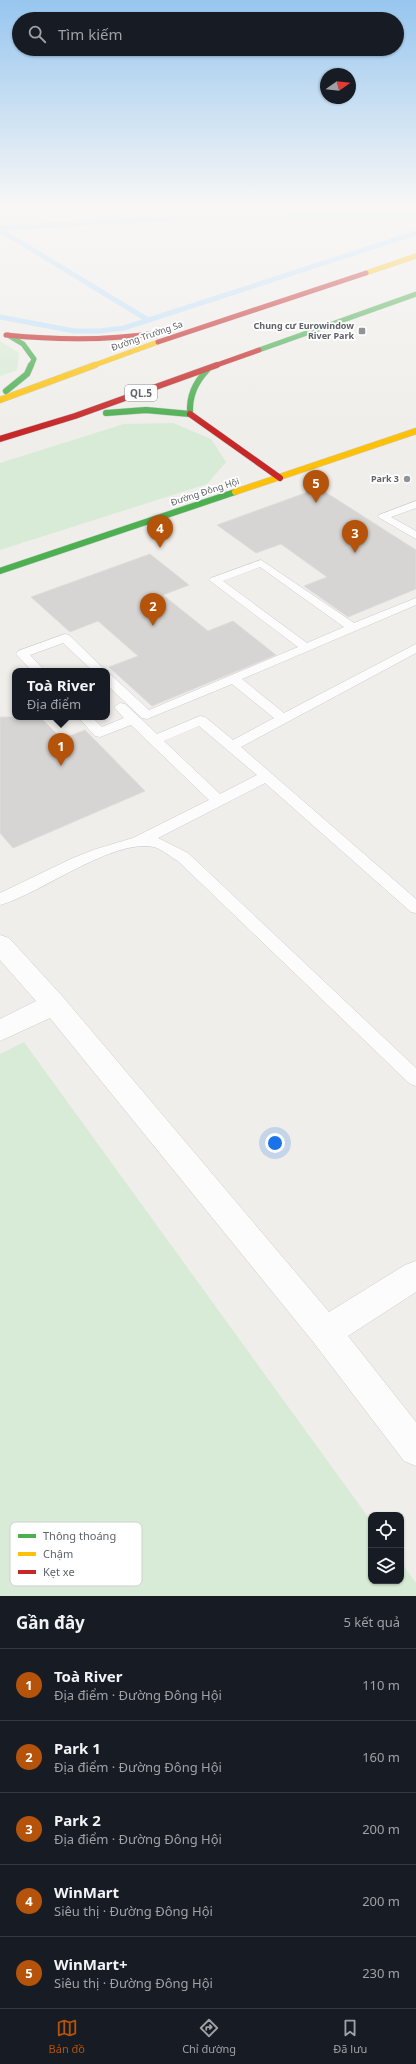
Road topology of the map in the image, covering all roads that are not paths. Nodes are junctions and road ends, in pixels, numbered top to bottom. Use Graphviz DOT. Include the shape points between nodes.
graph roads {
  1 [pos="349,278"];
  2 [pos="416,294"];
  3 [pos="416,303"];
  4 [pos="244,314"];
  5 [pos="322,328"];
  6 [pos="3,334"];
  7 [pos="207,370"];
  8 [pos="0,394"];
  9 [pos="0,400"];
  10 [pos="190,414"];
  11 [pos="75,416"];
  12 [pos="30,429"];
  13 [pos="416,431"];
  14 [pos="0,439"];
  15 [pos="0,445"];
  16 [pos="280,478"];
  17 [pos="416,504"];
  18 [pos="416,536"];
  19 [pos="0,571"];
  20 [pos="416,601"];
  21 [pos="353,628"];
  22 [pos="306,648"];
  23 [pos="416,648"];
  24 [pos="36,668"];
  25 [pos="97,668"];
  26 [pos="234,679"];
  27 [pos="110,681"];
  28 [pos="120,707"];
  29 [pos="133,719"];
  30 [pos="283,719"];
  31 [pos="88,720"];
  32 [pos="155,740"];
  33 [pos="232,746"];
  34 [pos="267,776"];
  35 [pos="218,801"];
  36 [pos="135,842"];
  37 [pos="0,900"];
  38 [pos="416,908"];
  39 [pos="0,944"];
  40 [pos="54,1004"];
  41 [pos="0,1031"];
  42 [pos="416,1079"];
  43 [pos="416,1275"];
  44 [pos="325,1332"];
  45 [pos="416,1449"];
  1 -- 4 [label="main road, Đường Trường Sa"];
  2 -- 5 [label="main road, QL.5"];
  3 -- 5 [label="main road, QL.5" via="356,326"];
  4 -- 6 [label="main road" via="145,336 60,339"];
  4 -- 9 [label="main road, Đường Trường Sa"];
  5 -- 7 [label="main road, QL.5"];
  6 -- 8 [label="main road" via="20,341 29,349 34,359 26,377"];
  7 -- 10 [label="main road" via="189,395"];
  7 -- 11 [label="main road, QL.5"];
  10 -- 11 [label="main road" via="146,410"];
  10 -- 16 [label="main road"];
  11 -- 12 [label="main road, QL.5"];
  12 -- 14 [label="main road, QL.5"];
  12 -- 15 [label="main road"];
  13 -- 16 [label="main road, Đường Đông Hội"];
  16 -- 19 [label="main road, Đường Đông Hội"];
  17 -- 18 [label="lane" via="383,517"];
  20 -- 21 [label="lane"];
  21 -- 22 [label="lane"];
  21 -- 22 [label="lane" via="261,563 214,580"];
  22 -- 26 [label="lane"];
  23 -- 30 [label="lane"];
  24 -- 25 [label="lane" via="22,654 65,638"];
  26 -- 27 [label="lane" via="147,715"];
  26 -- 30 [label="lane"];
  28 -- 29 [label="lane"];
  29 -- 31 [label="lane" via="100,733"];
  29 -- 32 [label="lane"];
  30 -- 33 [label="lane"];
  32 -- 33 [label="lane" via="200,720"];
  32 -- 35 [label="lane"];
  33 -- 34 [label="lane"];
  34 -- 35 [label="lane"];
  34 -- 38 [label="lane"];
  35 -- 36 [label="lane"];
  36 -- 37 [label="lane" via="78,863"];
  36 -- 42 [label="lane" via="156,842 183,857"];
  39 -- 40 [label="street"];
  40 -- 41 [label="street"];
  40 -- 44 [label="street"];
  43 -- 44 [label="street"];
  44 -- 45 [label="street"];
}
